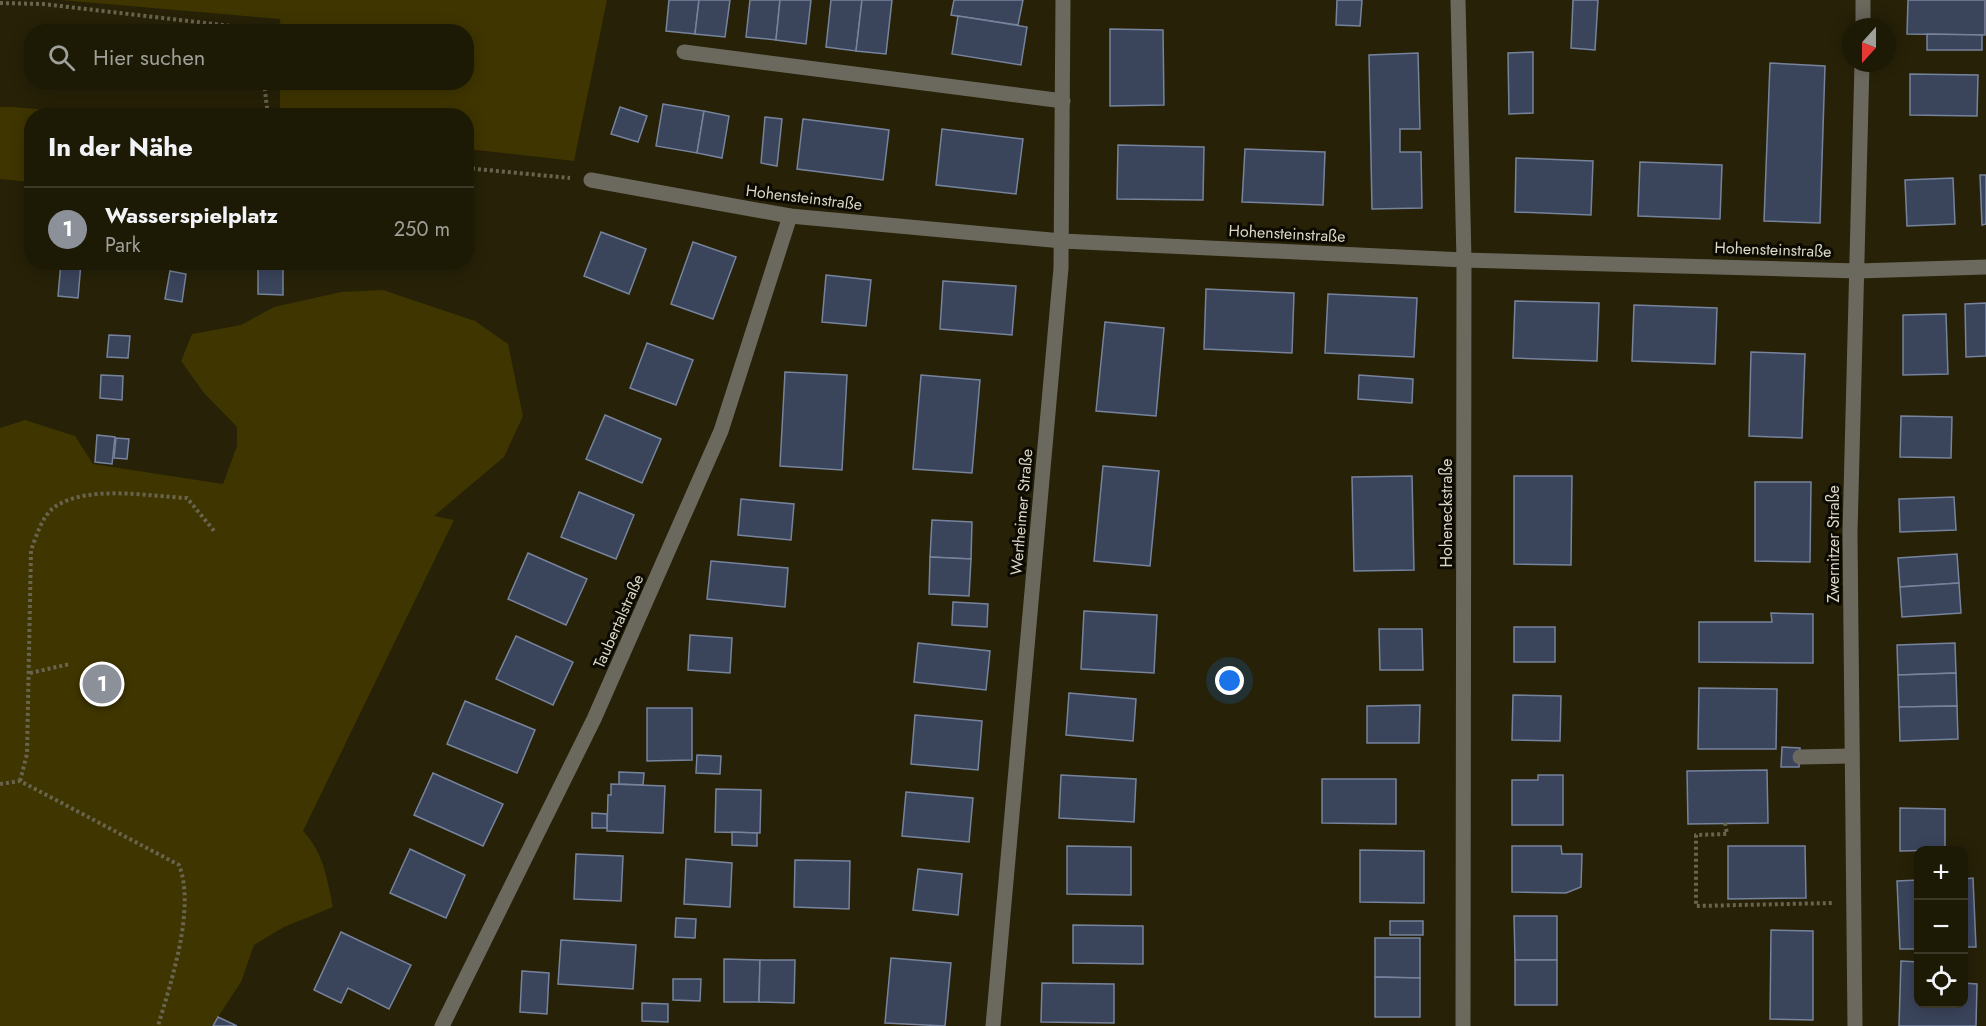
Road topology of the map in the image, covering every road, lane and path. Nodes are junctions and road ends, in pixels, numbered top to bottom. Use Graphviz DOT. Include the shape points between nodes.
graph roads {
  1 [pos="1063,0"];
  2 [pos="1458,0"];
  3 [pos="1863,0"];
  4 [pos="0,3"];
  5 [pos="1863,18"];
  6 [pos="214,24"];
  7 [pos="684,52"];
  8 [pos="1862,72"];
  9 [pos="265,90"];
  10 [pos="1063,101"];
  11 [pos="267,108"];
  12 [pos="474,169"];
  13 [pos="591,180"];
  14 [pos="790,216"];
  15 [pos="1062,241"];
  16 [pos="1464,260"];
  17 [pos="1986,267"];
  18 [pos="1858,270"];
  19 [pos="214,532"];
  20 [pos="70,664"];
  21 [pos="30,673"];
  22 [pos="1852,756"];
  23 [pos="1800,757"];
  24 [pos="20,781"];
  25 [pos="0,784"];
  26 [pos="1725,823"];
  27 [pos="1853,904"];
  28 [pos="158,1026"];
  29 [pos="442,1026"];
  30 [pos="993,1026"];
  31 [pos="1463,1026"];
  32 [pos="1855,1026"];
  1 -- 10 [label="street, Wertheimer Straße"];
  2 -- 16 [label="street, Hoheneckstraße"];
  3 -- 5 [label="street"];
  4 -- 6 [label="path" via="43,4"];
  7 -- 10 [label="street"];
  8 -- 18 [label="street, Zwernitzer Straße"];
  9 -- 11 [label="path"];
  10 -- 15 [label="street, Wertheimer Straße"];
  12 -- 13 [label="path"];
  13 -- 14 [label="street, Hohensteinstraße"];
  14 -- 15 [label="street, Hohensteinstraße"];
  14 -- 29 [label="street, Taubertalstraße" via="722,431 594,719"];
  15 -- 16 [label="street, Hohensteinstraße"];
  15 -- 30 [label="street, Wertheimer Straße"];
  16 -- 18 [label="street, Hohensteinstraße"];
  16 -- 31 [label="street, Hoheneckstraße"];
  17 -- 18 [label="street, Hohensteinstraße"];
  18 -- 22 [label="street, Zwernitzer Straße" via="1850,533"];
  19 -- 21 [label="path" via="187,498 91,494 56,506 42,522 31,550"];
  20 -- 21 [label="path"];
  21 -- 24 [label="path" via="27,754"];
  22 -- 23 [label="street"];
  22 -- 27 [label="street, Zwernitzer Straße"];
  24 -- 25 [label="path"];
  24 -- 28 [label="path" via="179,865 185,881 180,939"];
  26 -- 27 [label="path" via="1727,834 1696,835 1696,906"];
  27 -- 32 [label="street, Zwernitzer Straße"];
}
